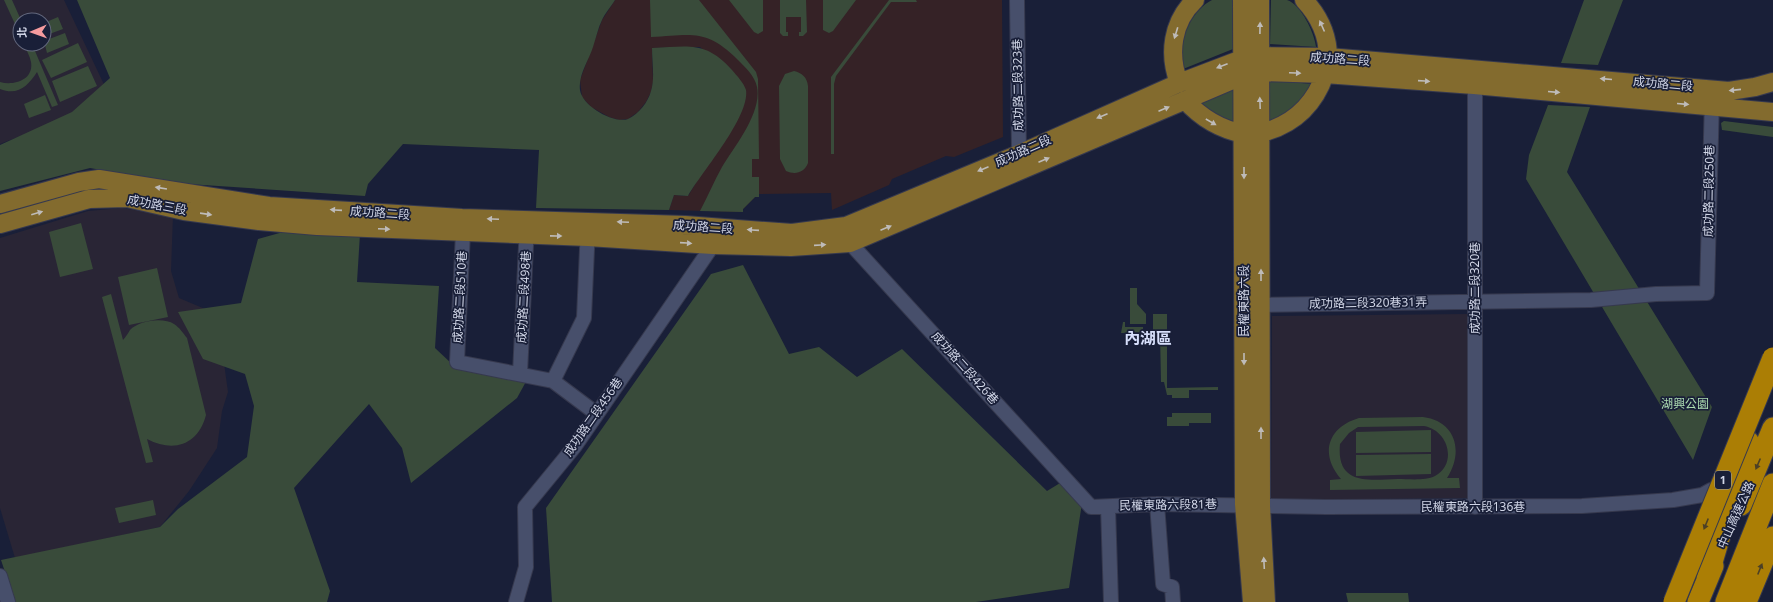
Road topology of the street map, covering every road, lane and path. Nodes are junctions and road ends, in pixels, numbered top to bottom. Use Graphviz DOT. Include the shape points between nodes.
graph roads {
  1 [pos="1017,0"];
  2 [pos="1195,0"];
  3 [pos="1242,0"];
  4 [pos="1260,0"];
  5 [pos="1304,0"];
  6 [pos="1251,66"];
  7 [pos="1327,66"];
  8 [pos="1475,77"];
  9 [pos="1773,82"];
  10 [pos="1179,83"];
  11 [pos="1712,97"];
  12 [pos="1185,100"];
  13 [pos="1773,112"];
  14 [pos="1252,133"];
  15 [pos="1022,161"];
  16 [pos="0,204"];
  17 [pos="269,206"];
  18 [pos="0,224"];
  19 [pos="317,226"];
  20 [pos="527,228"];
  21 [pos="588,229"];
  22 [pos="463,232"];
  23 [pos="848,235"];
  24 [pos="713,245"];
  25 [pos="1707,293"];
  26 [pos="1475,302"];
  27 [pos="1261,304"];
  28 [pos="1773,357"];
  29 [pos="520,374"];
  30 [pos="553,381"];
  31 [pos="597,414"];
  32 [pos="1773,428"];
  33 [pos="1773,484"];
  34 [pos="1728,495"];
  35 [pos="1157,504"];
  36 [pos="1253,505"];
  37 [pos="1091,507"];
  38 [pos="1108,507"];
  39 [pos="1475,507"];
  40 [pos="1773,520"];
  41 [pos="1773,537"];
  42 [pos="1738,574"];
  43 [pos="0,576"];
  44 [pos="1707,579"];
  45 [pos="8,602"];
  46 [pos="516,602"];
  47 [pos="1111,602"];
  48 [pos="1173,602"];
  49 [pos="1252,602"];
  50 [pos="1266,602"];
  51 [pos="1674,602"];
  52 [pos="1698,602"];
  53 [pos="1726,602"];
  54 [pos="1746,602"];
  1 -- 15 [label="street, 成功路二段323巷"];
  2 -- 10 [label="main road, one-way" via="1181,19 1174,40 1173,62"];
  3 -- 6 [label="main road, 民權東路六段"];
  6 -- 4 [label="main road, 民權東路六段, one-way"];
  7 -- 5 [label="main road, one-way" via="1324,31 1316,14"];
  6 -- 7 [label="main road, 成功路二段"];
  6 -- 10 [label="main road, 成功路二段, one-way"];
  6 -- 12 [label="main road, 成功路二段"];
  6 -- 14 [label="main road, 民權東路六段"];
  7 -- 8 [label="main road, 成功路二段"];
  7 -- 14 [label="main road" via="1314,98 1301,113 1286,124"];
  8 -- 11 [label="main road, 成功路二段"];
  8 -- 26 [label="street, 成功路二段320巷"];
  9 -- 11 [label="main road, 成功路二段, one-way"];
  10 -- 15 [label="main road, 成功路二段, one-way"];
  11 -- 13 [label="main road, 成功路二段"];
  11 -- 25 [label="street, 成功路二段250巷"];
  12 -- 14 [label="main road, one-way" via="1211,123 1227,130"];
  15 -- 12 [label="main road, 成功路二段, one-way"];
  27 -- 14 [label="main road, 民權東路六段, one-way"];
  14 -- 36 [label="main road, 民權東路六段, one-way"];
  15 -- 23 [label="main road, 成功路二段"];
  17 -- 16 [label="main road, 成功路三段, one-way" via="100,179 79,182"];
  20 -- 17 [label="main road, 成功路二段, one-way"];
  18 -- 19 [label="main road, 成功路三段, one-way" via="89,199 126,198 191,212"];
  19 -- 22 [label="main road, 成功路二段, one-way"];
  20 -- 21 [label="main road, 成功路二段"];
  20 -- 22 [label="main road, 成功路二段"];
  20 -- 29 [label="street, 成功路二段498巷"];
  23 -- 21 [label="main road, 成功路二段, one-way" via="686,225"];
  21 -- 24 [label="main road, 成功路二段, one-way"];
  21 -- 30 [label="street" via="584,318"];
  22 -- 29 [label="street, 成功路二段510巷" via="457,362"];
  24 -- 23 [label="main road, 成功路二段, one-way" via="791,247"];
  23 -- 37 [label="street, 成功路二段426巷"];
  24 -- 31 [label="street, 成功路二段456巷"];
  25 -- 26 [label="street, 成功路二段320巷31弄" via="1591,300"];
  26 -- 27 [label="street, 成功路二段320巷31弄"];
  26 -- 39 [label="street, 成功路二段320巷"];
  36 -- 27 [label="main road, 民權東路六段, one-way"];
  28 -- 44 [label="highway"];
  28 -- 51 [label="highway, 1, one-way, bridge"];
  29 -- 30 [label="street"];
  30 -- 31 [label="street"];
  31 -- 46 [label="street, 成功路二段456巷" via="575,446 525,507 526,567"];
  32 -- 44 [label="highway, 中山高速公路 / 1, one-way"];
  33 -- 42 [label="highway, 中山高速公路"];
  34 -- 39 [label="street, 民權東路六段136巷" via="1710,500 1702,495 1673,500 1582,506"];
  35 -- 36 [label="street, 民權東路六段81巷"];
  35 -- 38 [label="street, 民權東路六段81巷"];
  35 -- 48 [label="street" via="1163,584 1172,587"];
  36 -- 39 [label="street, 民權東路六段136巷"];
  36 -- 49 [label="main road, 民權東路六段"];
  50 -- 36 [label="main road, 民權東路六段, one-way"];
  37 -- 38 [label="street, 民權東路六段81巷"];
  38 -- 47 [label="street"];
  40 -- 42 [label="highway"];
  54 -- 41 [label="highway, one-way"];
  42 -- 53 [label="highway, 中山高速公路"];
  43 -- 45 [label="street"];
  44 -- 52 [label="highway, 中山高速公路 / 1"];
}
